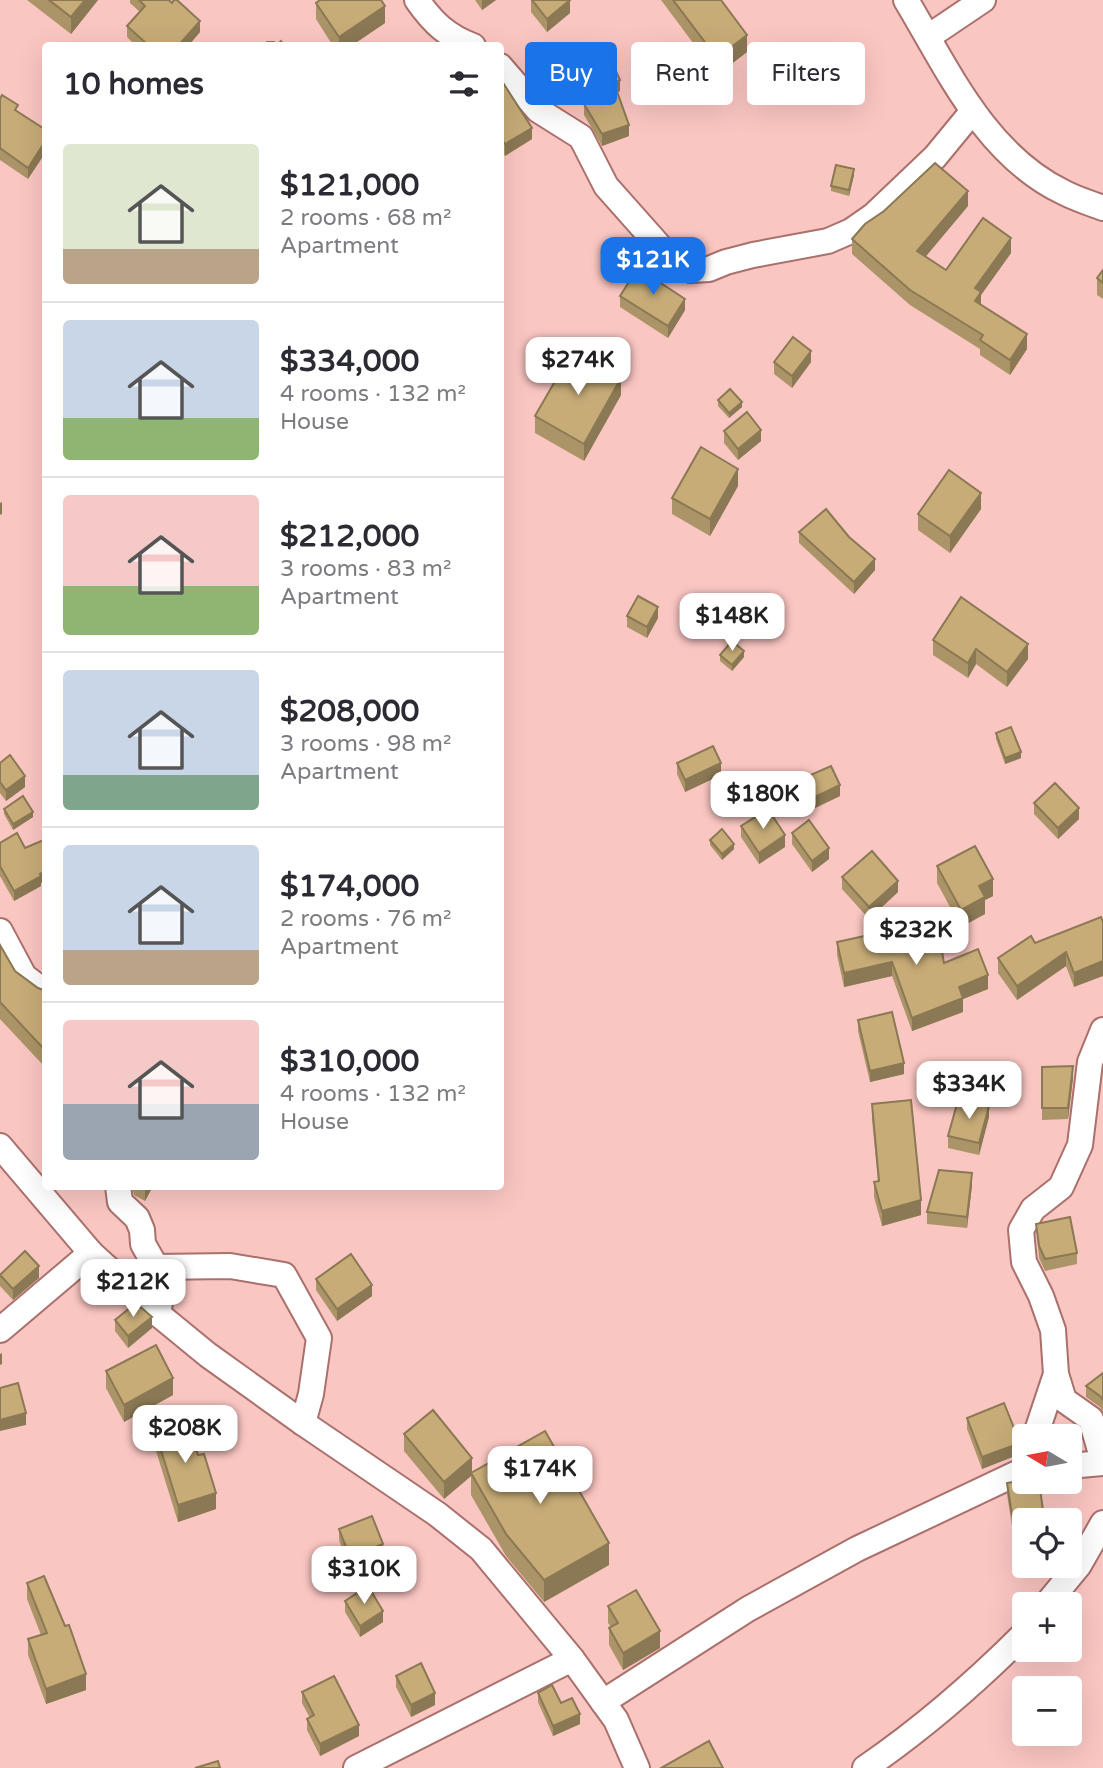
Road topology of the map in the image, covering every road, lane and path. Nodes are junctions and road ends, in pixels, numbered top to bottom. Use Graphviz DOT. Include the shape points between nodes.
graph roads {
  1 [pos="417,0"];
  2 [pos="906,0"];
  3 [pos="983,0"];
  4 [pos="928,37"];
  5 [pos="464,42"];
  6 [pos="504,71"];
  7 [pos="972,112"];
  8 [pos="1103,208"];
  9 [pos="0,931"];
  10 [pos="42,990"];
  11 [pos="1103,1030"];
  12 [pos="0,1146"];
  13 [pos="118,1190"];
  14 [pos="91,1253"];
  15 [pos="156,1266"];
  16 [pos="158,1314"];
  17 [pos="0,1330"];
  18 [pos="1056,1374"];
  19 [pos="303,1423"];
  20 [pos="1039,1424"];
  21 [pos="1103,1462"];
  22 [pos="1082,1464"];
  23 [pos="1012,1476"];
  24 [pos="1103,1523"];
  25 [pos="1057,1592"];
  26 [pos="1012,1645"];
  27 [pos="572,1659"];
  28 [pos="603,1702"];
  29 [pos="356,1768"];
  30 [pos="637,1768"];
  31 [pos="865,1768"];
  1 -- 5 [label="street" via="432,22"];
  2 -- 4 [label="street"];
  3 -- 4 [label="street"];
  4 -- 7 [label="street"];
  6 -- 7 [label="street" via="538,110 581,137 606,186 670,258 691,270 828,241 851,231 935,157"];
  7 -- 8 [label="street" via="1019,164 1062,192"];
  9 -- 10 [label="street" via="24,976"];
  11 -- 18 [label="street" via="1090,1062 1080,1145 1061,1187 1033,1209 1021,1230 1024,1262 1053,1330"];
  12 -- 14 [label="street"];
  13 -- 15 [label="street" via="120,1202 137,1218 143,1244"];
  14 -- 16 [label="street"];
  14 -- 17 [label="street"];
  15 -- 16 [label="street" via="162,1291"];
  15 -- 19 [label="street" via="230,1266 284,1275 319,1338"];
  16 -- 19 [label="street"];
  18 -- 20 [label="street"];
  18 -- 21 [label="street" via="1064,1400 1091,1419"];
  19 -- 27 [label="street" via="481,1549"];
  21 -- 22 [label="street"];
  23 -- 28 [label="street" via="857,1549 748,1609"];
  24 -- 25 [label="street"];
  26 -- 31 [label="street" via="908,1737"];
  27 -- 28 [label="street"];
  27 -- 29 [label="street"];
  28 -- 30 [label="street"];
}
